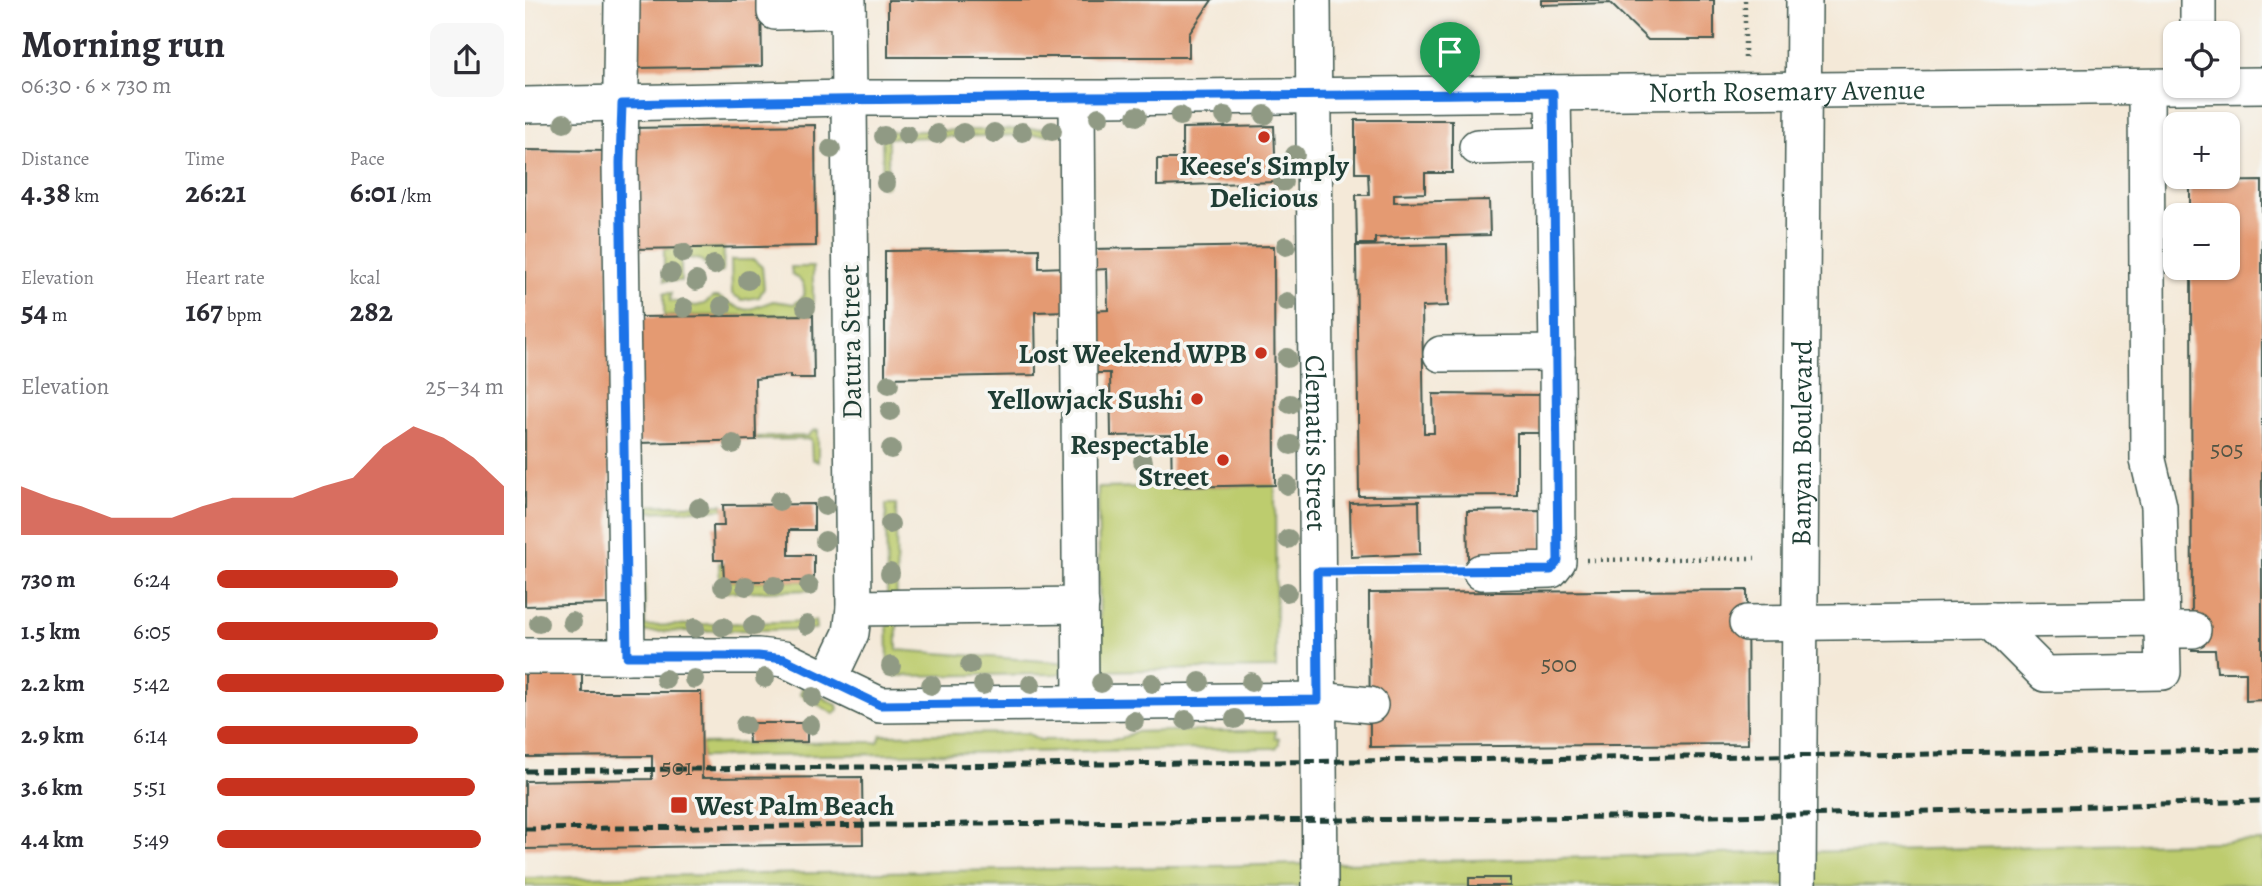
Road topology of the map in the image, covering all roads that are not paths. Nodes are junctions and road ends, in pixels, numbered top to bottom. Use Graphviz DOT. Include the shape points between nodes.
graph roads {
  1 [pos="622,0"];
  2 [pos="775,0"];
  3 [pos="1313,0"];
  4 [pos="1804,0"];
  5 [pos="2198,0"];
  6 [pos="848,5"];
  7 [pos="2198,21"];
  8 [pos="2240,85"];
  9 [pos="2262,85"];
  10 [pos="2146,87"];
  11 [pos="2163,87"];
  12 [pos="1805,91"];
  13 [pos="1553,93"];
  14 [pos="1313,96"];
  15 [pos="848,98"];
  16 [pos="1077,99"];
  17 [pos="622,104"];
  18 [pos="525,105"];
  19 [pos="1554,145"];
  20 [pos="1477,147"];
  21 [pos="2161,221"];
  22 [pos="1557,353"];
  23 [pos="1440,354"];
  24 [pos="1481,572"];
  25 [pos="1081,605"];
  26 [pos="854,608"];
  27 [pos="1991,620"];
  28 [pos="1799,622"];
  29 [pos="1747,623"];
  30 [pos="2172,626"];
  31 [pos="525,656"];
  32 [pos="627,656"];
  33 [pos="829,679"];
  34 [pos="1318,700"];
  35 [pos="1081,703"];
  36 [pos="1370,705"];
  37 [pos="1320,886"];
  38 [pos="1798,886"];
  1 -- 17 [label="street"];
  2 -- 6 [label="street" via="775,12"];
  3 -- 14 [label="street, Clematis Street"];
  4 -- 12 [label="street, Banyan Boulevard"];
  5 -- 7 [label="street"];
  6 -- 15 [label="street, Datura Street"];
  8 -- 9 [label="street, North Rosemary Avenue"];
  10 -- 11 [label="street, North Rosemary Avenue"];
  10 -- 12 [label="street, North Rosemary Avenue"];
  10 -- 21 [label="street"];
  12 -- 13 [label="street, North Rosemary Avenue"];
  12 -- 28 [label="street, Banyan Boulevard"];
  13 -- 14 [label="street, North Rosemary Avenue"];
  13 -- 19 [label="street"];
  14 -- 16 [label="street, North Rosemary Avenue"];
  14 -- 34 [label="street, Clematis Street"];
  15 -- 16 [label="street, North Rosemary Avenue"];
  15 -- 17 [label="street, North Rosemary Avenue"];
  15 -- 26 [label="street, Datura Street"];
  16 -- 25 [label="street"];
  17 -- 18 [label="street, North Rosemary Avenue"];
  17 -- 32 [label="street"];
  19 -- 20 [label="street"];
  19 -- 22 [label="street"];
  21 -- 30 [label="street" via="2148,460 2159,506"];
  22 -- 23 [label="street"];
  22 -- 24 [label="street" via="1558,561 1551,570"];
  25 -- 26 [label="street"];
  25 -- 35 [label="street"];
  26 -- 33 [label="street, Datura Street" via="851,633"];
  27 -- 28 [label="street"];
  27 -- 30 [label="street"];
  27 -- 30 [label="street" via="2045,674 2163,672"];
  28 -- 29 [label="street"];
  28 -- 38 [label="street, Banyan Boulevard"];
  31 -- 32 [label="street"];
  32 -- 33 [label="street" via="758,656 784,659"];
  33 -- 35 [label="street" via="880,705"];
  34 -- 35 [label="street"];
  34 -- 36 [label="street"];
  34 -- 37 [label="street, Clematis Street"];
}
